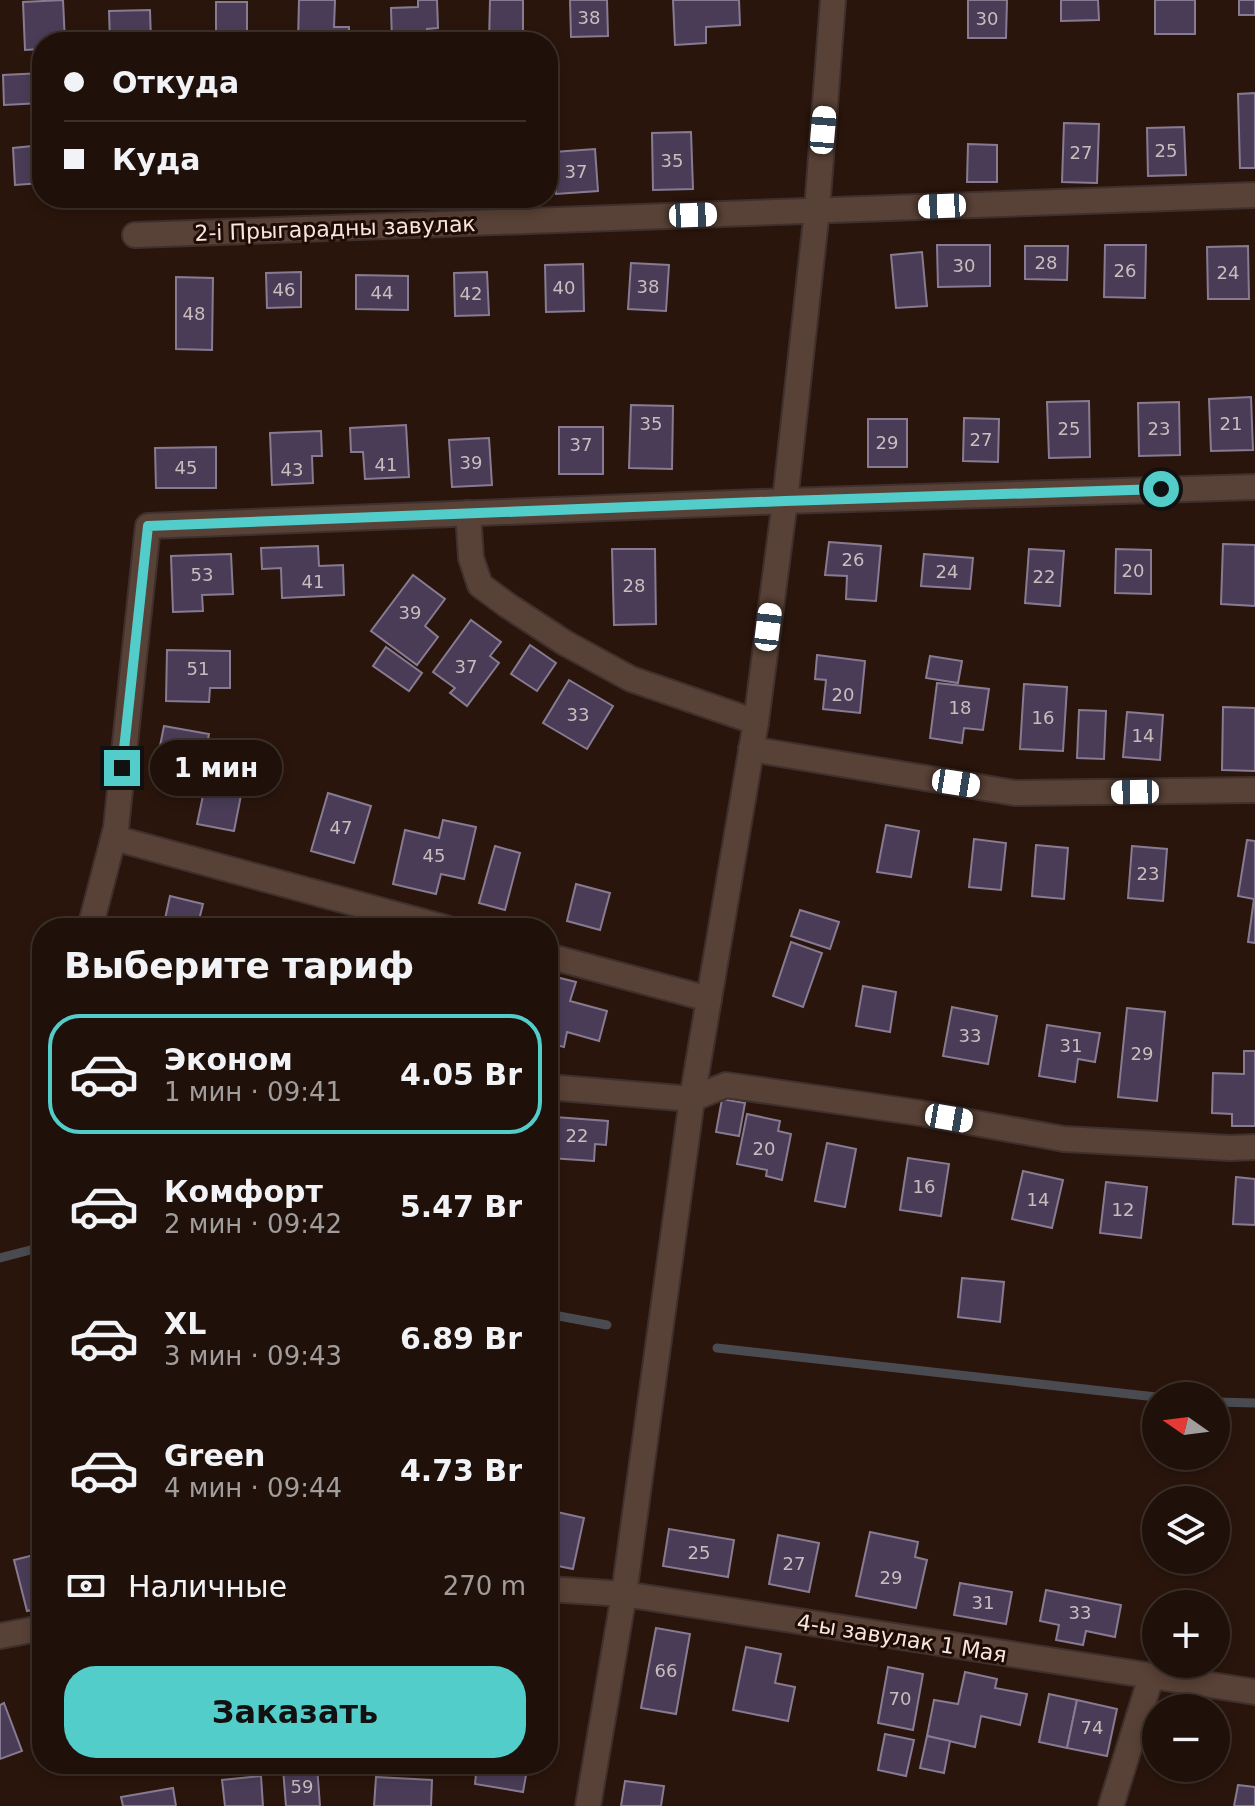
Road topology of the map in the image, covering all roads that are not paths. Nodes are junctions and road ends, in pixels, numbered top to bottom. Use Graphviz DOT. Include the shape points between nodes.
graph roads {
  1 [pos="833,0"];
  2 [pos="1255,195"];
  3 [pos="817,210"];
  4 [pos="135,235"];
  5 [pos="1255,487"];
  6 [pos="785,501"];
  7 [pos="468,513"];
  8 [pos="756,722"];
  9 [pos="751,749"];
  10 [pos="1255,790"];
  11 [pos="114,838"];
  12 [pos="93,918"];
  13 [pos="409,918"];
  14 [pos="558,959"];
  15 [pos="709,999"];
  16 [pos="558,1088"];
  17 [pos="692,1099"];
  18 [pos="1255,1147"];
  19 [pos="558,1590"];
  20 [pos="624,1594"];
  21 [pos="32,1630"];
  22 [pos="0,1636"];
  23 [pos="1142,1676"];
  24 [pos="1151,1678"];
  25 [pos="1158,1678"];
  26 [pos="1255,1692"];
  27 [pos="588,1806"];
  28 [pos="1111,1806"];
  1 -- 3 [label="street"];
  2 -- 3 [label="street, 2-і Прыгарадны завулак"];
  3 -- 4 [label="street, 2-і Прыгарадны завулак"];
  3 -- 6 [label="street"];
  5 -- 6 [label="street"];
  6 -- 7 [label="street"];
  6 -- 8 [label="street"];
  7 -- 8 [label="street" via="471,558 480,585 507,605 631,679"];
  7 -- 11 [label="street" via="148,526"];
  8 -- 9 [label="street"];
  9 -- 10 [label="street" via="1015,793"];
  9 -- 15 [label="street"];
  11 -- 12 [label="street"];
  11 -- 13 [label="street"];
  14 -- 15 [label="street"];
  15 -- 17 [label="street"];
  16 -- 17 [label="street"];
  17 -- 18 [label="street" via="726,1085 1064,1139"];
  17 -- 20 [label="street"];
  19 -- 20 [label="street, 4-ы завулак 1 Мая"];
  20 -- 23 [label="street, 4-ы завулак 1 Мая"];
  20 -- 27 [label="street"];
  21 -- 22 [label="street"];
  24 -- 28 [label="street"];
  25 -- 26 [label="street, 4-ы завулак 1 Мая"];
}
